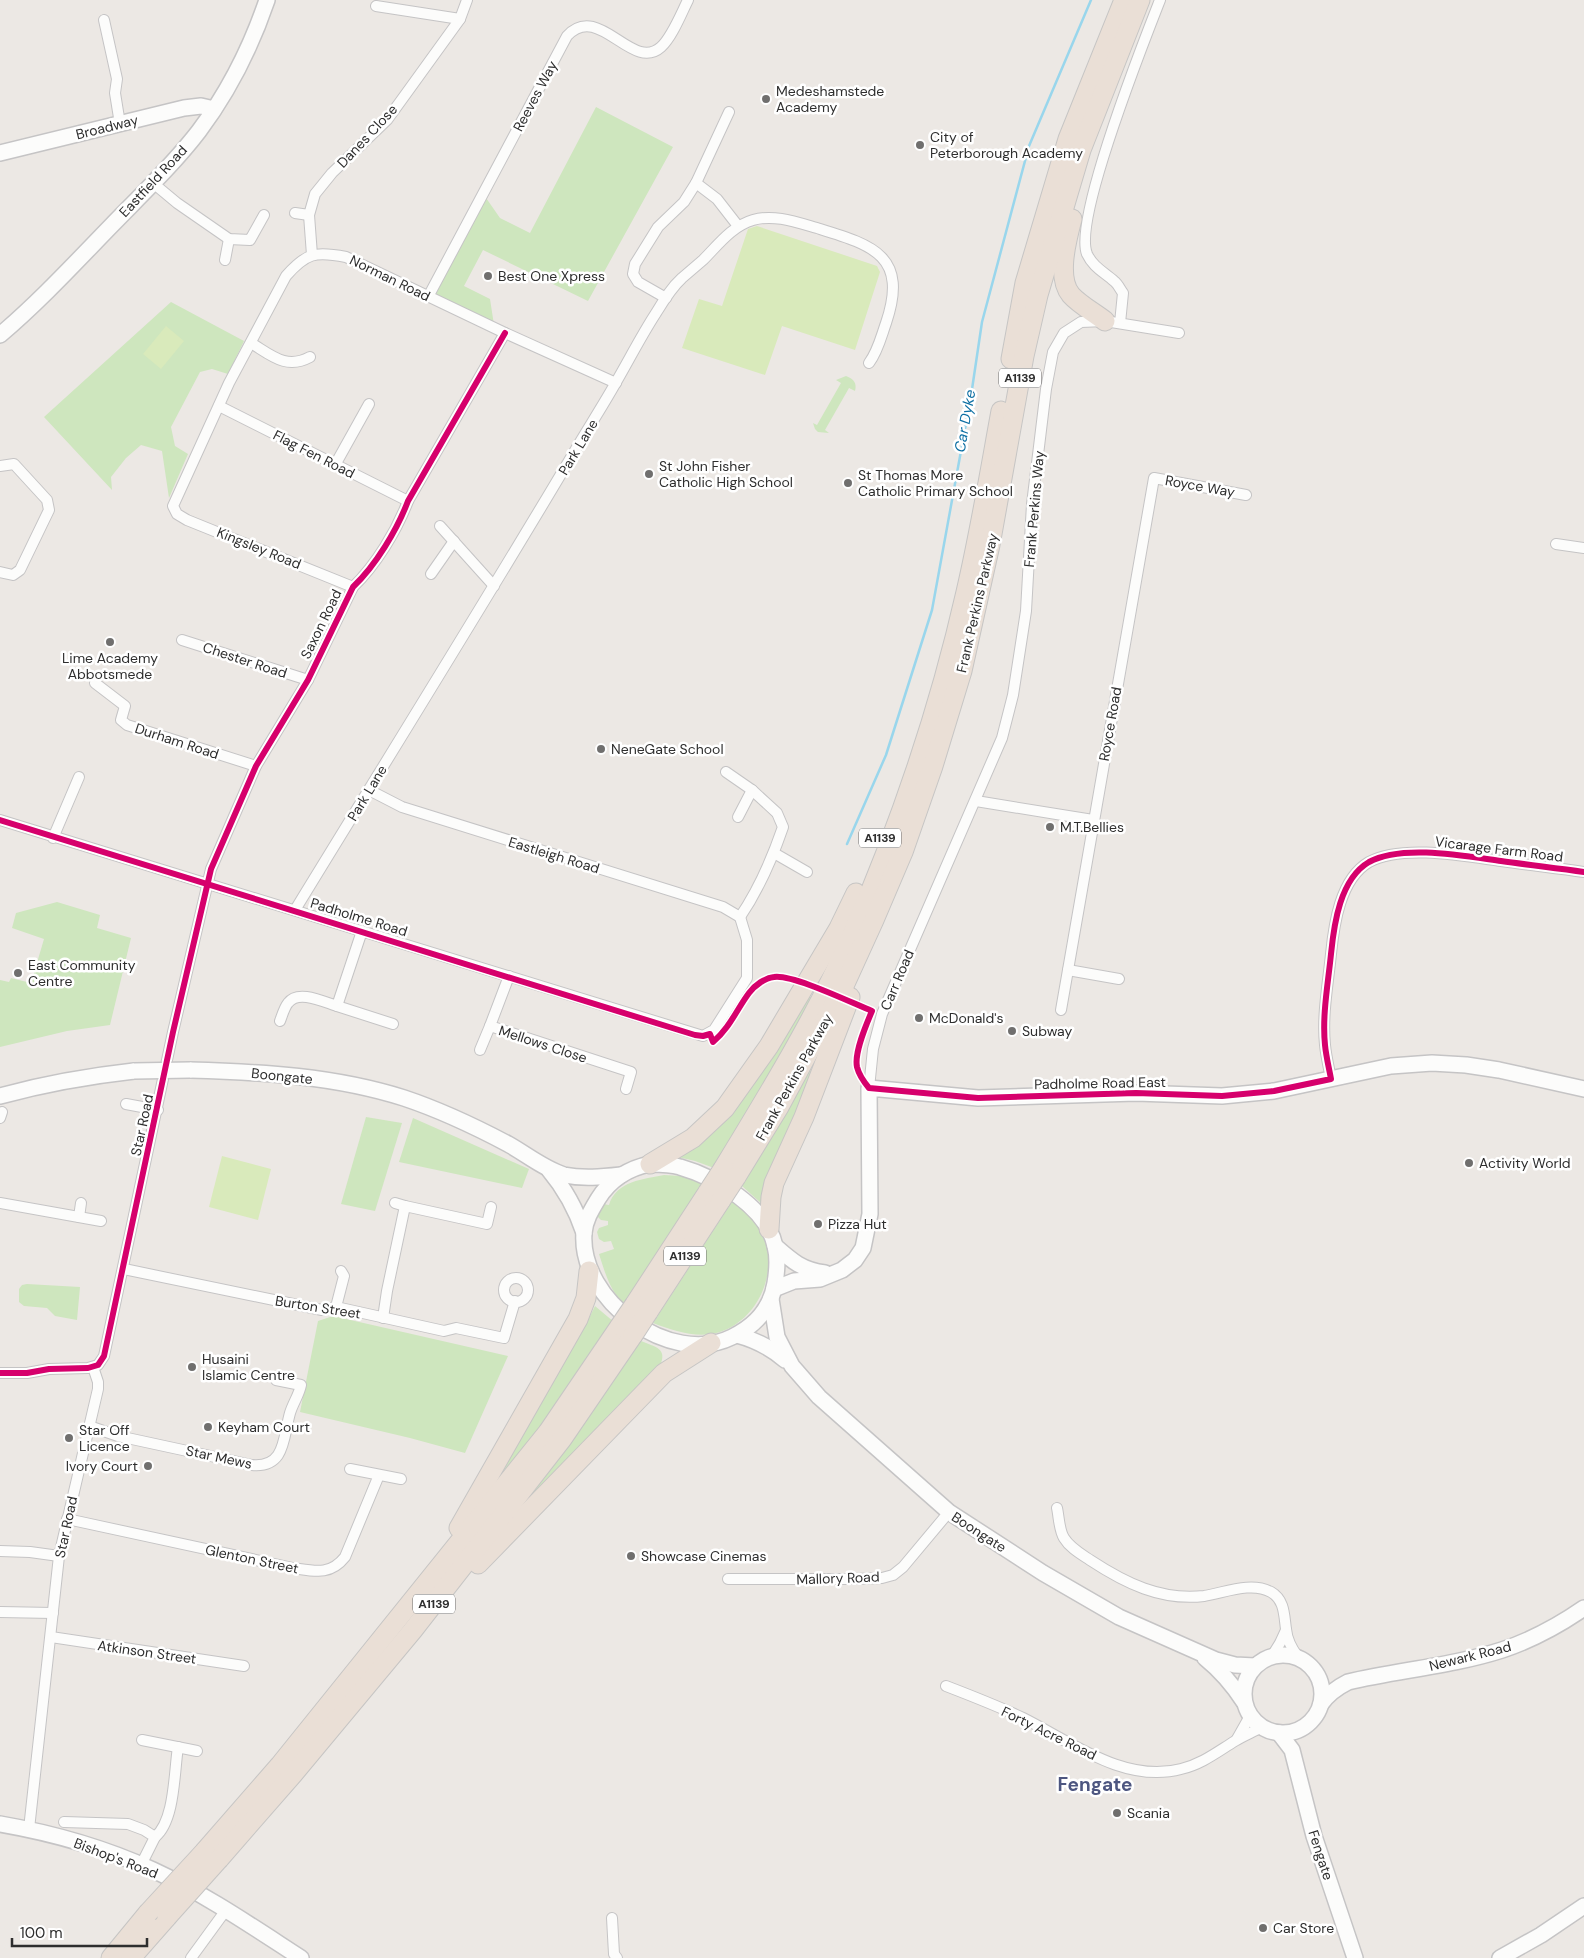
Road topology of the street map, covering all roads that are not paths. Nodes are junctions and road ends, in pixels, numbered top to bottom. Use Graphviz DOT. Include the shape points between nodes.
graph roads {
  1 [pos="267,0"];
  2 [pos="468,0"];
  3 [pos="688,0"];
  4 [pos="1124,0"];
  5 [pos="1140,0"];
  6 [pos="1160,0"];
  7 [pos="376,6"];
  8 [pos="460,18"];
  9 [pos="104,20"];
  10 [pos="1118,54"];
  11 [pos="214,109"];
  12 [pos="729,112"];
  13 [pos="120,124"];
  14 [pos="0,153"];
  15 [pos="152,183"];
  16 [pos="696,183"];
  17 [pos="295,213"];
  18 [pos="264,215"];
  19 [pos="309,215"];
  20 [pos="738,226"];
  21 [pos="229,239"];
  22 [pos="312,255"];
  23 [pos="225,260"];
  24 [pos="428,297"];
  25 [pos="666,298"];
  26 [pos="1113,322"];
  27 [pos="506,333"];
  28 [pos="1179,333"];
  29 [pos="0,335"];
  30 [pos="251,343"];
  31 [pos="310,357"];
  32 [pos="870,363"];
  33 [pos="616,383"];
  34 [pos="369,404"];
  35 [pos="219,406"];
  36 [pos="335,465"];
  37 [pos="0,466"];
  38 [pos="1154,478"];
  39 [pos="1246,494"];
  40 [pos="408,501"];
  41 [pos="440,526"];
  42 [pos="454,541"];
  43 [pos="1556,544"];
  44 [pos="1584,548"];
  45 [pos="0,572"];
  46 [pos="431,574"];
  47 [pos="494,586"];
  48 [pos="353,587"];
  49 [pos="182,640"];
  50 [pos="308,680"];
  51 [pos="95,683"];
  52 [pos="939,696"];
  53 [pos="256,766"];
  54 [pos="726,772"];
  55 [pos="79,777"];
  56 [pos="369,790"];
  57 [pos="752,790"];
  58 [pos="976,801"];
  59 [pos="738,817"];
  60 [pos="0,820"];
  61 [pos="1093,820"];
  62 [pos="53,838"];
  63 [pos="774,853"];
  64 [pos="807,872"];
  65 [pos="1584,872"];
  66 [pos="207,884"];
  67 [pos="296,910"];
  68 [pos="740,917"];
  69 [pos="362,931"];
  70 [pos="1068,970"];
  71 [pos="509,976"];
  72 [pos="1119,979"];
  73 [pos="837,996"];
  74 [pos="337,1006"];
  75 [pos="1060,1010"];
  76 [pos="280,1021"];
  77 [pos="392,1024"];
  78 [pos="490,1026"];
  79 [pos="480,1050"];
  80 [pos="1331,1079"];
  81 [pos="869,1088"];
  82 [pos="626,1089"];
  83 [pos="1584,1089"];
  84 [pos="0,1096"];
  85 [pos="126,1104"];
  86 [pos="158,1110"];
  87 [pos="650,1164"];
  88 [pos="548,1169"];
  89 [pos="621,1175"];
  90 [pos="0,1203"];
  91 [pos="81,1203"];
  92 [pos="491,1207"];
  93 [pos="79,1217"];
  94 [pos="101,1221"];
  95 [pos="584,1233"];
  96 [pos="772,1238"];
  97 [pos="124,1269"];
  98 [pos="341,1271"];
  99 [pos="589,1271"];
  100 [pos="832,1273"];
  101 [pos="772,1294"];
  102 [pos="515,1302"];
  103 [pos="336,1307"];
  104 [pos="383,1318"];
  105 [pos="627,1331"];
  106 [pos="737,1335"];
  107 [pos="711,1344"];
  108 [pos="792,1366"];
  109 [pos="93,1367"];
  110 [pos="0,1373"];
  111 [pos="276,1380"];
  112 [pos="276,1424"];
  113 [pos="89,1426"];
  114 [pos="287,1427"];
  115 [pos="350,1469"];
  116 [pos="379,1475"];
  117 [pos="400,1479"];
  118 [pos="1057,1508"];
  119 [pos="949,1512"];
  120 [pos="67,1519"];
  121 [pos="0,1552"];
  122 [pos="59,1556"];
  123 [pos="728,1578"];
  124 [pos="428,1581"];
  125 [pos="1584,1608"];
  126 [pos="0,1612"];
  127 [pos="53,1614"];
  128 [pos="413,1630"];
  129 [pos="1286,1630"];
  130 [pos="51,1638"];
  131 [pos="1198,1652"];
  132 [pos="1272,1656"];
  133 [pos="1298,1657"];
  134 [pos="244,1666"];
  135 [pos="1254,1666"];
  136 [pos="1315,1672"];
  137 [pos="1348,1682"];
  138 [pos="946,1686"];
  139 [pos="1321,1704"];
  140 [pos="1247,1709"];
  141 [pos="1308,1724"];
  142 [pos="1262,1727"];
  143 [pos="1279,1733"];
  144 [pos="1236,1740"];
  145 [pos="178,1747"];
  146 [pos="1292,1750"];
  147 [pos="197,1751"];
  148 [pos="148,1753"];
  149 [pos="64,1822"];
  150 [pos="0,1824"];
  151 [pos="29,1829"];
  152 [pos="155,1837"];
  153 [pos="212,1855"];
  154 [pos="141,1865"];
  155 [pos="1584,1906"];
  156 [pos="226,1910"];
  157 [pos="612,1918"];
  158 [pos="111,1958"];
  159 [pos="130,1958"];
  160 [pos="191,1958"];
  161 [pos="301,1958"];
  162 [pos="617,1958"];
  163 [pos="1355,1958"];
  164 [pos="1500,1958"];
  1 -- 11 [label="street, Eastfield Road" via="254,38"];
  2 -- 8 [label="street, Danes Close"];
  3 -- 24 [label="street, Reeves Way" via="665,42 652,52 634,49 594,26 579,27 567,36"];
  4 -- 52 [label="highway, Frank Perkins Parkway / A1139" via="1068,139 1028,274 966,592"];
  5 -- 10 [label="highway, Frank Perkins Parkway / A1139"];
  6 -- 26 [label="street" via="1120,107 1097,181 1085,234 1087,254 1096,268 1115,282 1123,293"];
  7 -- 8 [label="street"];
  8 -- 19 [label="street, Danes Close" via="387,120 314,194"];
  9 -- 13 [label="street" via="117,79 115,93"];
  10 -- 26 [label="highway" via="1066,240 1064,266 1065,282 1071,294"];
  10 -- 73 [label="highway, Frank Perkins Parkway / A1139" via="1081,150 1038,295 962,671 903,852 874,920 867,958"];
  11 -- 13 [label="street, Broadway" via="192,107"];
  11 -- 15 [label="street, Eastfield Road"];
  12 -- 16 [label="street"];
  13 -- 14 [label="street, Broadway"];
  15 -- 21 [label="street"];
  15 -- 29 [label="street, Eastfield Road" via="46,294"];
  16 -- 20 [label="street" via="717,199"];
  16 -- 25 [label="street" via="684,202 658,227 635,264 633,274 638,282"];
  17 -- 19 [label="street"];
  18 -- 21 [label="street" via="250,240"];
  19 -- 22 [label="street, Danes Close"];
  20 -- 25 [label="street, Park Lane" via="681,279"];
  20 -- 32 [label="street, Park Lane" via="755,219 776,218 863,244 882,256 891,272 894,295"];
  21 -- 23 [label="street"];
  22 -- 24 [label="street, Norman Road" via="327,253 346,257"];
  22 -- 30 [label="street" via="299,262 286,276"];
  24 -- 27 [label="street, Norman Road"];
  25 -- 33 [label="street, Park Lane" via="635,345"];
  26 -- 28 [label="street, Frank Perkins Way"];
  26 -- 58 [label="street, Frank Perkins Way" via="1081,322 1064,333 1053,352 1032,504 1026,611 1014,695 1002,738"];
  27 -- 33 [label="street, Norman Road"];
  27 -- 40 [label="street, Saxon Road"];
  30 -- 31 [label="street" via="284,362 301,362"];
  30 -- 35 [label="street"];
  33 -- 47 [label="street, Park Lane"];
  34 -- 36 [label="street"];
  35 -- 36 [label="street, Flag Fen Road"];
  35 -- 48 [label="street, Kingsley Road" via="174,502 175,512 187,520"];
  36 -- 40 [label="street, Flag Fen Road"];
  37 -- 45 [label="street" via="14,464 47,500 49,510 20,570 13,575"];
  38 -- 39 [label="street, Royce Way"];
  38 -- 61 [label="street, Royce Road"];
  40 -- 48 [label="street, Saxon Road" via="402,518 365,575"];
  41 -- 42 [label="street"];
  42 -- 46 [label="street"];
  42 -- 47 [label="street"];
  43 -- 44 [label="street"];
  47 -- 56 [label="street, Park Lane"];
  48 -- 50 [label="street, Saxon Road"];
  49 -- 50 [label="street, Chester Road"];
  50 -- 53 [label="street, Saxon Road"];
  51 -- 53 [label="street, Durham Road" via="125,706 121,720 127,725"];
  52 -- 73 [label="highway, Frank Perkins Parkway / A1139" via="894,830 849,941"];
  52 -- 87 [label="highway, A1139" via="920,736 870,866 839,928 769,1046 725,1108 694,1138"];
  53 -- 66 [label="street, Saxon Road"];
  54 -- 57 [label="street"];
  55 -- 62 [label="street"];
  56 -- 67 [label="street, Park Lane"];
  56 -- 68 [label="street, Eastleigh Road" via="402,807 723,908"];
  57 -- 59 [label="street"];
  57 -- 63 [label="street" via="778,813 783,827"];
  58 -- 61 [label="street"];
  58 -- 81 [label="street, Carr Road" via="882,1014 873,1049"];
  60 -- 62 [label="street, Padholme Road"];
  61 -- 70 [label="street, Royce Road"];
  62 -- 66 [label="street, Padholme Road"];
  63 -- 64 [label="street"];
  63 -- 68 [label="street"];
  65 -- 80 [label="street, Vicarage Farm Road" via="1430,853 1401,854 1369,862 1356,874 1345,892 1332,938 1325,1020"];
  66 -- 67 [label="street, Padholme Road"];
  66 -- 86 [label="street, Star Road"];
  67 -- 69 [label="street, Padholme Road"];
  68 -- 71 [label="street, Padholme Road" via="747,940 747,978 714,1030 704,1036"];
  69 -- 71 [label="street, Padholme Road"];
  69 -- 74 [label="street"];
  70 -- 72 [label="street"];
  70 -- 75 [label="street, Royce Road"];
  71 -- 78 [label="street, Mellows Close"];
  73 -- 96 [label="highway, A1139" via="804,1116 774,1183"];
  73 -- 105 [label="highway, Frank Perkins Parkway / A1139, bridge" via="771,1090 729,1173"];
  74 -- 76 [label="street" via="295,997 288,1003"];
  74 -- 77 [label="street"];
  78 -- 79 [label="street"];
  78 -- 82 [label="street, Mellows Close" via="631,1072"];
  80 -- 81 [label="street, Padholme Road East" via="1274,1091 1222,1096 1136,1093 978,1098"];
  80 -- 83 [label="street, Padholme Road East" via="1391,1066 1442,1064 1499,1070"];
  81 -- 100 [label="street, Carr Road" via="868,1231 859,1256 842,1270"];
  84 -- 88 [label="street, Boongate, bridge" via="101,1074 134,1071 190,1070 299,1077 380,1092 449,1115 524,1153"];
  85 -- 86 [label="street"];
  86 -- 97 [label="street, Star Road"];
  87 -- 89 [label="street"];
  87 -- 96 [label="street" via="678,1166 718,1182 750,1207"];
  88 -- 89 [label="street, Boongate" via="580,1178"];
  88 -- 95 [label="street, Boongate" via="572,1201"];
  89 -- 95 [label="street" via="602,1192 593,1206"];
  90 -- 93 [label="street"];
  91 -- 93 [label="street"];
  92 -- 104 [label="street" via="487,1224 400,1205"];
  93 -- 94 [label="street"];
  95 -- 99 [label="street"];
  96 -- 100 [label="street" via="797,1264 810,1271"];
  96 -- 101 [label="street" via="777,1270"];
  97 -- 103 [label="street, Burton Street" via="322,1310"];
  97 -- 109 [label="street, Star Road" via="104,1356"];
  98 -- 103 [label="street" via="344,1276"];
  99 -- 107 [label="street" via="608,1300 632,1321 676,1342"];
  99 -- 124 [label="highway, A1139" via="586,1298 578,1319"];
  100 -- 101 [label="street, Carr Road" via="820,1279 794,1281"];
  101 -- 106 [label="street" via="760,1316"];
  101 -- 108 [label="street, Boongate" via="777,1337"];
  102 -- 104 [label="street, Burton Street" via="504,1338 456,1328 444,1331"];
  103 -- 104 [label="street, Burton Street"];
  105 -- 124 [label="highway, A1139"];
  105 -- 128 [label="highway, A1139" via="562,1439"];
  106 -- 107 [label="street"];
  106 -- 108 [label="street, Boongate" via="760,1342"];
  107 -- 128 [label="highway, A1139" via="664,1373"];
  108 -- 119 [label="street, Boongate" via="819,1397"];
  109 -- 110 [label="street"];
  109 -- 113 [label="street, Star Road" via="98,1389"];
  111 -- 114 [label="street, Star Mews" via="301,1385"];
  112 -- 114 [label="street"];
  113 -- 114 [label="street, Star Mews" via="118,1436 259,1466 279,1454"];
  113 -- 120 [label="street, Star Road"];
  115 -- 116 [label="street"];
  116 -- 117 [label="street"];
  116 -- 120 [label="street, Glenton Street" via="345,1558 326,1572 293,1568"];
  118 -- 129 [label="street" via="1063,1537 1072,1548 1112,1575 1143,1589 1173,1596 1262,1589 1279,1599 1286,1617"];
  119 -- 123 [label="street, Mallory Road" via="893,1575 854,1579"];
  119 -- 131 [label="street, Boongate" via="1043,1573 1119,1617"];
  120 -- 122 [label="street, Star Road"];
  121 -- 122 [label="street"];
  122 -- 127 [label="street, Star Road"];
  124 -- 153 [label="highway, A1139"];
  125 -- 137 [label="street, Newark Road" via="1532,1639 1502,1650"];
  126 -- 127 [label="street"];
  127 -- 130 [label="street, Star Road"];
  128 -- 153 [label="highway, A1139" via="294,1773"];
  129 -- 132 [label="street"];
  129 -- 133 [label="street"];
  130 -- 134 [label="street, Atkinson Street"];
  130 -- 151 [label="street, Star Road"];
  131 -- 135 [label="street, Boongate" via="1235,1665"];
  131 -- 140 [label="street, Boongate" via="1231,1683"];
  132 -- 133 [label="street"];
  132 -- 135 [label="street"];
  133 -- 136 [label="street"];
  135 -- 140 [label="street" via="1245,1683"];
  136 -- 137 [label="street, Newark Road"];
  136 -- 139 [label="street" via="1320,1682"];
  137 -- 139 [label="street, Newark Road" via="1337,1687"];
  138 -- 144 [label="street, Forty Acre Road" via="1021,1717 1132,1771 1180,1770 1214,1755"];
  139 -- 141 [label="street"];
  140 -- 142 [label="street"];
  140 -- 144 [label="street"];
  141 -- 143 [label="street" via="1299,1730"];
  141 -- 146 [label="street"];
  142 -- 143 [label="street"];
  142 -- 144 [label="street, Forty Acre Road"];
  143 -- 146 [label="street, Fengate"];
  145 -- 147 [label="street"];
  145 -- 148 [label="street" via="146,1741"];
  145 -- 152 [label="street" via="170,1808 162,1832"];
  146 -- 163 [label="street, Fengate" via="1314,1836"];
  149 -- 152 [label="street" via="128,1824"];
  150 -- 151 [label="street, Bishop's Road"];
  151 -- 154 [label="street, Bishop's Road" via="86,1844"];
  152 -- 154 [label="street"];
  153 -- 158 [label="highway, A1139, bridge" via="148,1913"];
  153 -- 159 [label="highway, A1139, bridge" via="167,1917"];
  154 -- 156 [label="street, Bishop's Road"];
  155 -- 164 [label="street"];
  156 -- 160 [label="street"];
  156 -- 161 [label="street"];
  157 -- 162 [label="street"];
}
